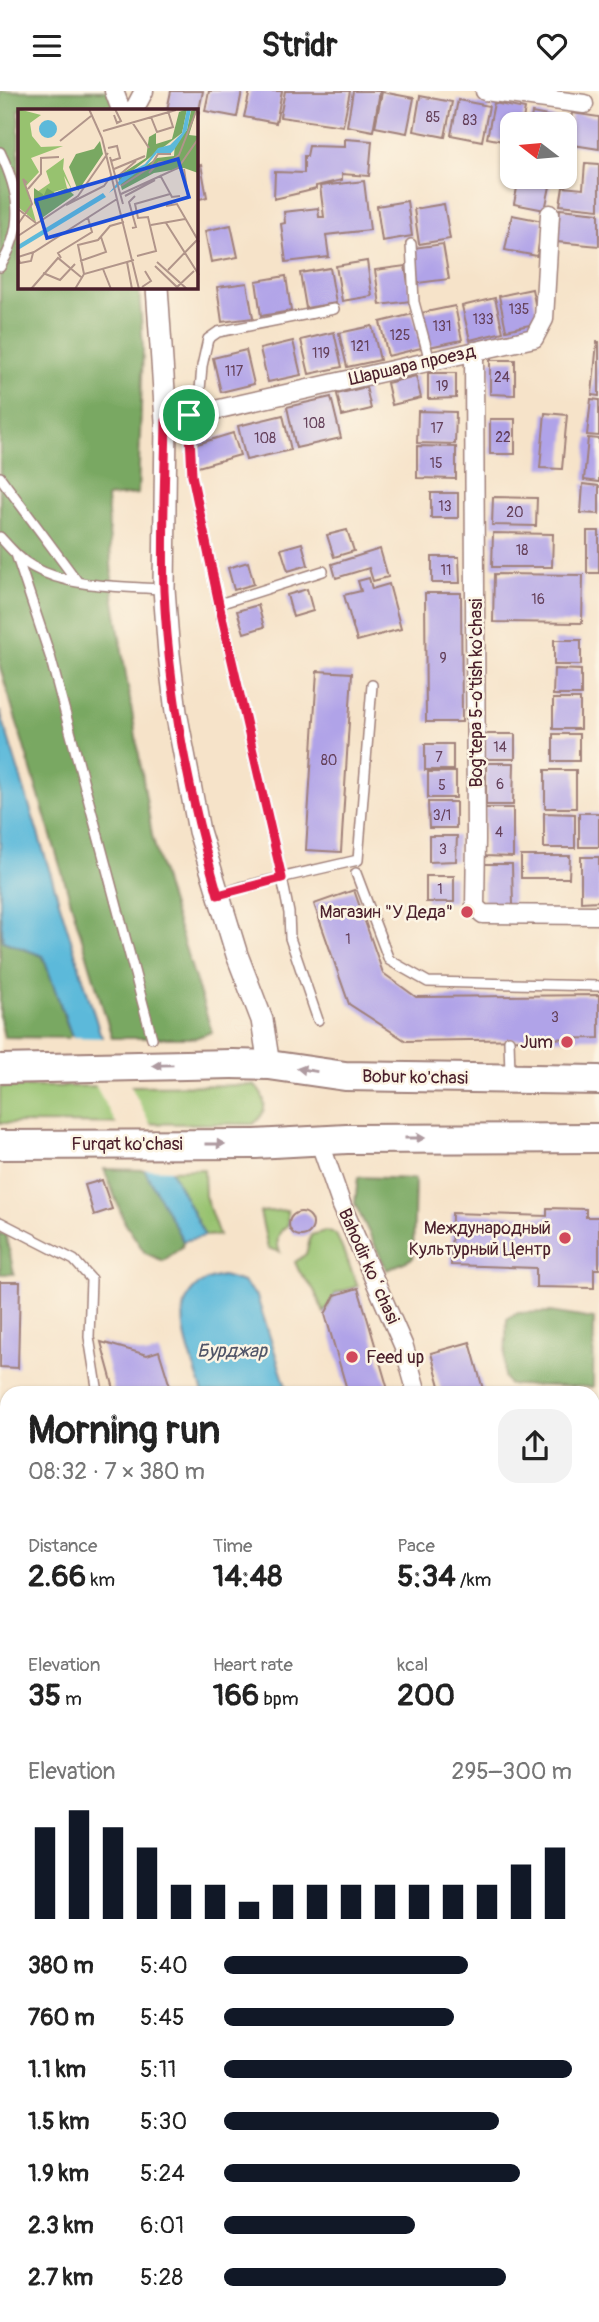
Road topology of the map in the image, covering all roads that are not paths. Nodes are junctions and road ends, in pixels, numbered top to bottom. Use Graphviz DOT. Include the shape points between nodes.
graph roads {
  1 [pos="114,91"];
  2 [pos="144,91"];
  3 [pos="485,91"];
  4 [pos="573,99"];
  5 [pos="121,109"];
  6 [pos="135,109"];
  7 [pos="0,152"];
  8 [pos="550,214"];
  9 [pos="411,244"];
  10 [pos="0,267"];
  11 [pos="157,289"];
  12 [pos="334,309"];
  13 [pos="474,351"];
  14 [pos="430,361"];
  15 [pos="194,414"];
  16 [pos="166,421"];
  17 [pos="0,477"];
  18 [pos="0,537"];
  19 [pos="16,554"];
  20 [pos="323,571"];
  21 [pos="77,581"];
  22 [pos="164,589"];
  23 [pos="219,604"];
  24 [pos="372,685"];
  25 [pos="356,873"];
  26 [pos="282,878"];
  27 [pos="218,895"];
  28 [pos="599,915"];
  29 [pos="509,984"];
  30 [pos="599,986"];
  31 [pos="509,996"];
  32 [pos="318,1020"];
  33 [pos="152,1038"];
  34 [pos="509,1039"];
  35 [pos="269,1065"];
  36 [pos="0,1069"];
  37 [pos="510,1079"];
  38 [pos="599,1080"];
  39 [pos="599,1137"];
  40 [pos="319,1140"];
  41 [pos="0,1145"];
  42 [pos="0,1222"];
  43 [pos="97,1386"];
  44 [pos="415,1386"];
  1 -- 5 [label="street"];
  2 -- 6 [label="street"];
  3 -- 4 [label="street"];
  7 -- 10 [label="lane" via="13,178 18,221"];
  8 -- 13 [label="street, Шаршара проезд" via="544,319 534,338"];
  9 -- 14 [label="lane" via="414,302"];
  11 -- 16 [label="street"];
  12 -- 15 [label="lane" via="218,332 208,339"];
  13 -- 14 [label="street, Шаршара проезд"];
  13 -- 28 [label="street, Bog'tepa 5-o'tish ko'chasi" via="475,907 483,914"];
  14 -- 15 [label="street, Шаршара проезд"];
  15 -- 16 [label="street, Шаршара проезд"];
  15 -- 23 [label="lane" via="192,475"];
  16 -- 22 [label="street"];
  17 -- 21 [label="lane"];
  18 -- 19 [label="lane"];
  19 -- 21 [label="lane" via="48,574"];
  19 -- 33 [label="lane" via="50,656"];
  20 -- 23 [label="lane"];
  21 -- 22 [label="lane"];
  22 -- 27 [label="street" via="176,712 199,831"];
  23 -- 26 [label="lane"];
  24 -- 26 [label="lane" via="358,860"];
  25 -- 29 [label="lane" via="389,960 428,982"];
  26 -- 27 [label="lane"];
  26 -- 32 [label="lane" via="290,938"];
  27 -- 35 [label="street" via="261,1020"];
  29 -- 30 [label="lane"];
  29 -- 31 [label="lane"];
  34 -- 37 [label="lane"];
  35 -- 36 [label="main road, Bobur ko'chasi, one-way, bridge"];
  37 -- 35 [label="main road, Bobur ko'chasi, one-way" via="345,1076"];
  37 -- 38 [label="main road, Bobur ko'chasi"];
  40 -- 39 [label="main road, one-way"];
  41 -- 40 [label="main road, Furqat ko'chasi, one-way, bridge"];
  40 -- 44 [label="street, Bahodir koʻchasi" via="342,1206 404,1347"];
  42 -- 43 [label="lane" via="74,1260 91,1279 89,1337"];
}
